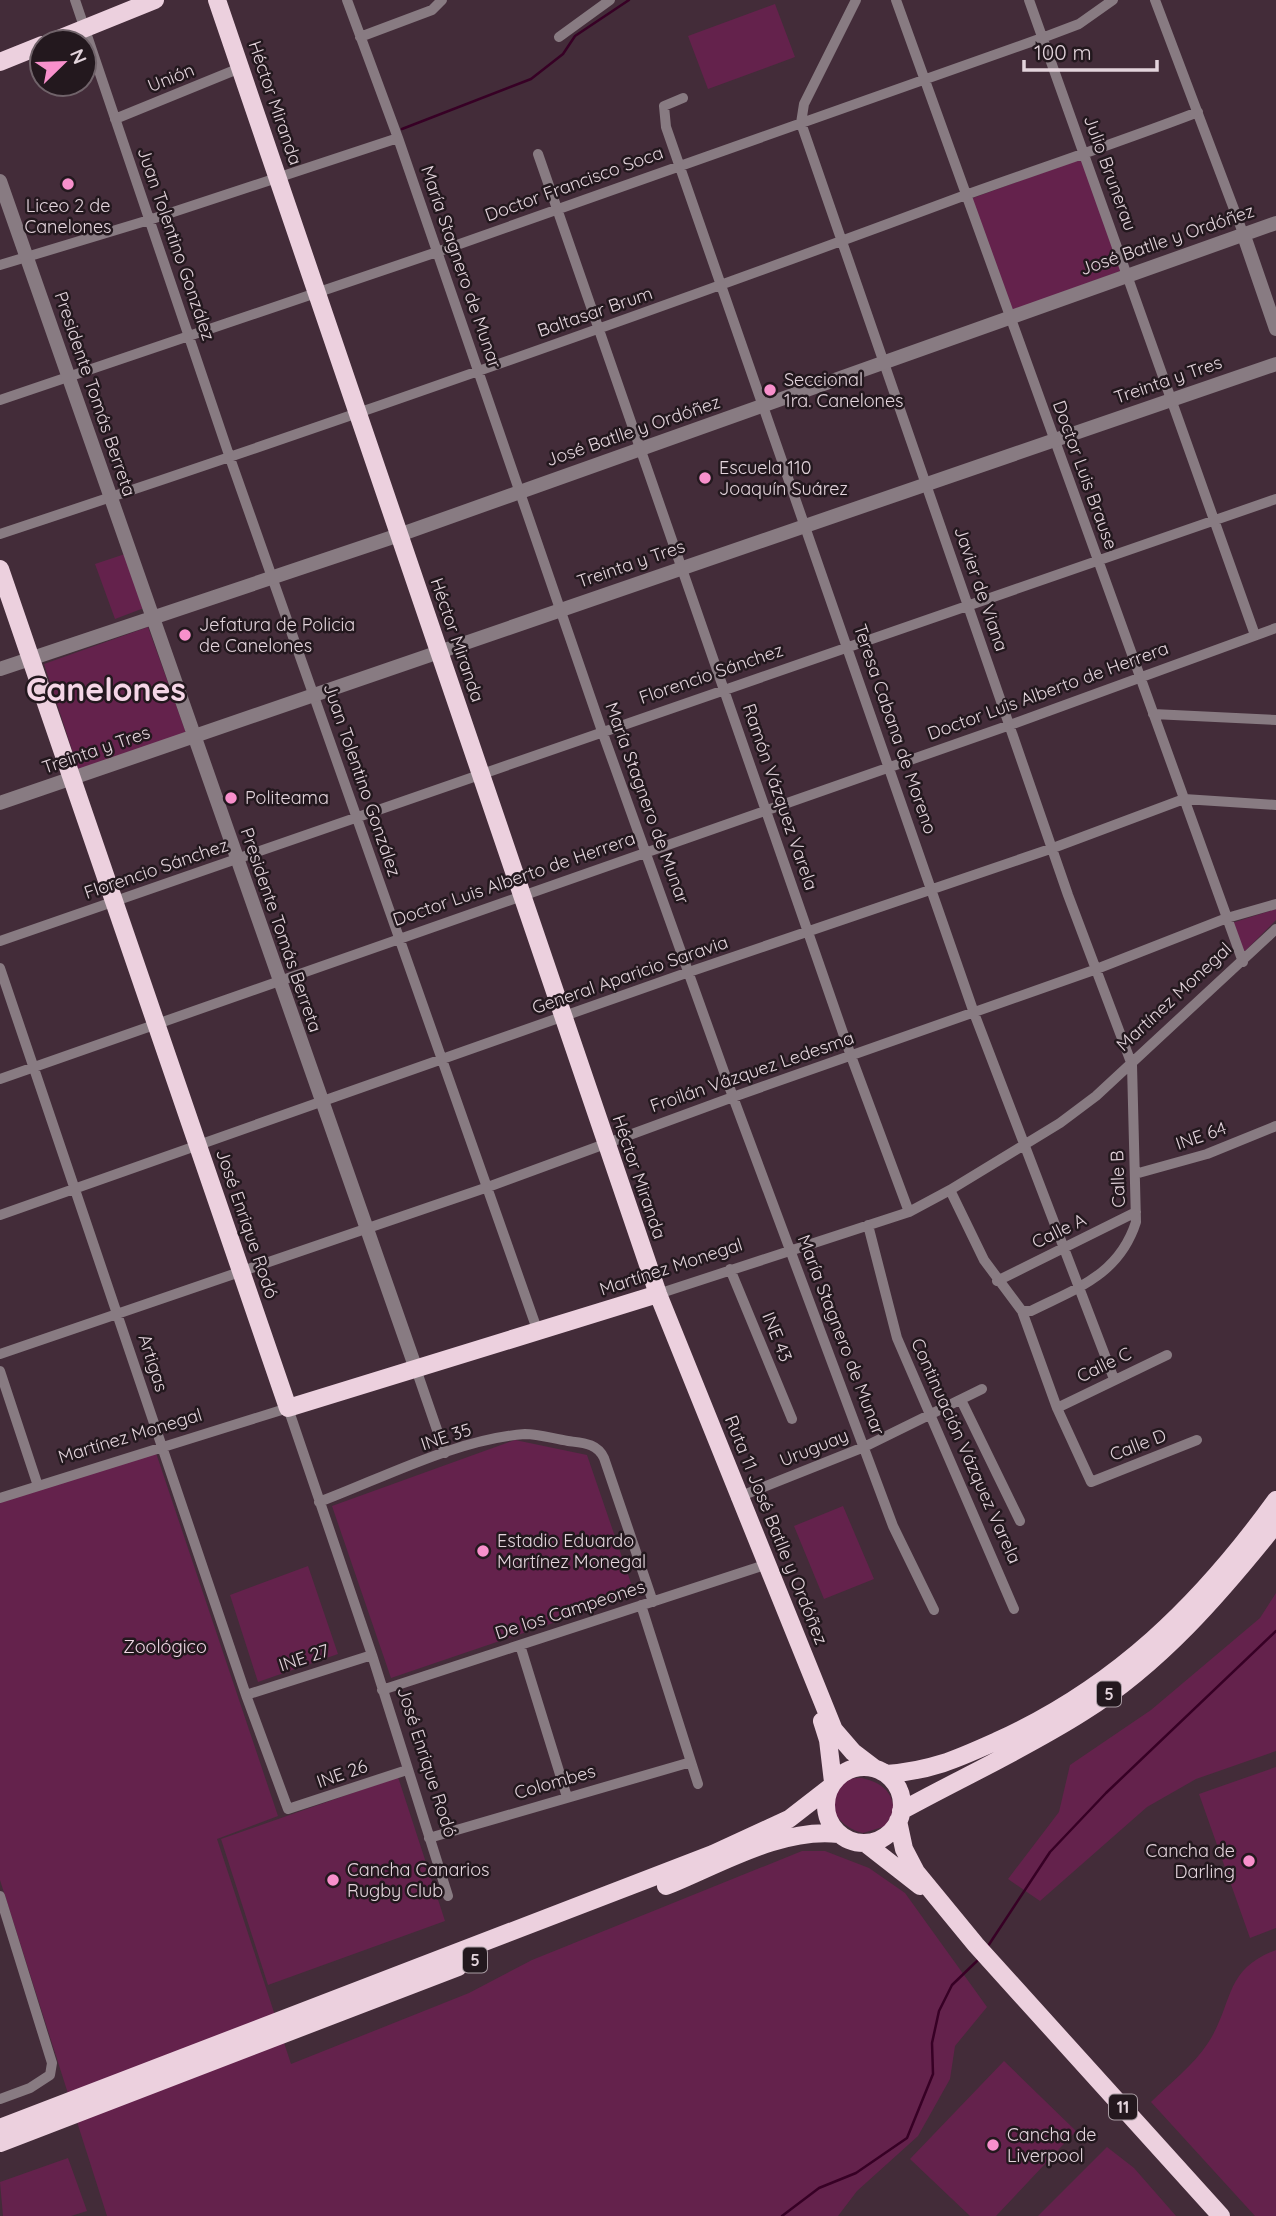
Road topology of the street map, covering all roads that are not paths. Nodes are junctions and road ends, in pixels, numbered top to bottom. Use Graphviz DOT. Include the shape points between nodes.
graph roads {
  1 [pos="75,0"];
  2 [pos="155,0"];
  3 [pos="217,0"];
  4 [pos="347,0"];
  5 [pos="442,0"];
  6 [pos="610,0"];
  7 [pos="856,0"];
  8 [pos="895,0"];
  9 [pos="1029,0"];
  10 [pos="1113,0"];
  11 [pos="1155,0"];
  12 [pos="430,5"];
  13 [pos="85,28"];
  14 [pos="360,37"];
  15 [pos="559,37"];
  16 [pos="1042,38"];
  17 [pos="28,51"];
  18 [pos="0,62"];
  19 [pos="98,67"];
  20 [pos="240,68"];
  21 [pos="926,78"];
  22 [pos="683,98"];
  23 [pos="1198,113"];
  24 [pos="115,119"];
  25 [pos="801,123"];
  26 [pos="398,138"];
  27 [pos="538,154"];
  28 [pos="1084,155"];
  29 [pos="679,165"];
  30 [pos="278,177"];
  31 [pos="0,181"];
  32 [pos="965,196"];
  33 [pos="558,209"];
  34 [pos="149,220"];
  35 [pos="1276,223"];
  36 [pos="1243,233"];
  37 [pos="843,243"];
  38 [pos="437,252"];
  39 [pos="26,256"];
  40 [pos="0,265"];
  41 [pos="1128,273"];
  42 [pos="721,288"];
  43 [pos="317,293"];
  44 [pos="1009,316"];
  45 [pos="600,327"];
  46 [pos="1276,329"];
  47 [pos="190,337"];
  48 [pos="883,363"];
  49 [pos="1276,363"];
  50 [pos="478,370"];
  51 [pos="68,377"];
  52 [pos="1172,399"];
  53 [pos="0,400"];
  54 [pos="764,405"];
  55 [pos="358,415"];
  56 [pos="1053,440"];
  57 [pos="641,449"];
  58 [pos="230,458"];
  59 [pos="926,484"];
  60 [pos="519,491"];
  61 [pos="111,498"];
  62 [pos="1276,499"];
  63 [pos="1214,520"];
  64 [pos="806,524"];
  65 [pos="0,534"];
  66 [pos="399,535"];
  67 [pos="1097,560"];
  68 [pos="682,567"];
  69 [pos="0,569"];
  70 [pos="273,578"];
  71 [pos="968,604"];
  72 [pos="560,608"];
  73 [pos="153,618"];
  74 [pos="1276,628"];
  75 [pos="1255,635"];
  76 [pos="847,646"];
  77 [pos="438,651"];
  78 [pos="31,659"];
  79 [pos="0,669"];
  80 [pos="1139,675"];
  81 [pos="724,688"];
  82 [pos="314,695"];
  83 [pos="1153,714"];
  84 [pos="1276,720"];
  85 [pos="1010,725"];
  86 [pos="602,731"];
  87 [pos="193,736"];
  88 [pos="889,766"];
  89 [pos="480,772"];
  90 [pos="72,779"];
  91 [pos="1184,799"];
  92 [pos="0,803"];
  93 [pos="1276,805"];
  94 [pos="766,810"];
  95 [pos="356,816"];
  96 [pos="1053,848"];
  97 [pos="646,853"];
  98 [pos="236,860"];
  99 [pos="932,889"];
  100 [pos="521,895"];
  101 [pos="114,902"];
  102 [pos="1276,904"];
  103 [pos="1227,918"];
  104 [pos="1276,929"];
  105 [pos="808,931"];
  106 [pos="399,937"];
  107 [pos="0,941"];
  108 [pos="1243,962"];
  109 [pos="0,968"];
  110 [pos="1094,970"];
  111 [pos="689,972"];
  112 [pos="278,980"];
  113 [pos="974,1013"];
  114 [pos="561,1017"];
  115 [pos="156,1023"];
  116 [pos="851,1056"];
  117 [pos="442,1061"];
  118 [pos="1132,1065"];
  119 [pos="34,1066"];
  120 [pos="0,1079"];
  121 [pos="733,1097"];
  122 [pos="321,1104"];
  123 [pos="1276,1126"];
  124 [pos="604,1143"];
  125 [pos="1024,1145"];
  126 [pos="198,1146"];
  127 [pos="1135,1174"];
  128 [pos="488,1187"];
  129 [pos="75,1189"];
  130 [pos="950,1189"];
  131 [pos="909,1212"];
  132 [pos="1136,1212"];
  133 [pos="0,1215"];
  134 [pos="868,1225"];
  135 [pos="366,1228"];
  136 [pos="1064,1248"];
  137 [pos="790,1249"];
  138 [pos="730,1269"];
  139 [pos="242,1273"];
  140 [pos="997,1281"];
  141 [pos="1079,1287"];
  142 [pos="654,1295"];
  143 [pos="1022,1311"];
  144 [pos="118,1314"];
  145 [pos="538,1332"];
  146 [pos="0,1354"];
  147 [pos="1167,1355"];
  148 [pos="416,1369"];
  149 [pos="0,1371"];
  150 [pos="1114,1379"];
  151 [pos="982,1389"];
  152 [pos="961,1400"];
  153 [pos="288,1408"];
  154 [pos="1057,1408"];
  155 [pos="929,1416"];
  156 [pos="792,1419"];
  157 [pos="1197,1440"];
  158 [pos="163,1447"];
  159 [pos="864,1447"];
  160 [pos="445,1453"];
  161 [pos="38,1486"];
  162 [pos="0,1497"];
  163 [pos="736,1498"];
  164 [pos="1276,1500"];
  165 [pos="319,1502"];
  166 [pos="1020,1521"];
  167 [pos="1276,1524"];
  168 [pos="764,1565"];
  169 [pos="653,1602"];
  170 [pos="641,1605"];
  171 [pos="1014,1609"];
  172 [pos="934,1610"];
  173 [pos="520,1645"];
  174 [pos="372,1655"];
  175 [pos="382,1690"];
  176 [pos="246,1695"];
  177 [pos="691,1762"];
  178 [pos="407,1770"];
  179 [pos="880,1771"];
  180 [pos="698,1784"];
  181 [pos="831,1785"];
  182 [pos="567,1797"];
  183 [pos="288,1809"];
  184 [pos="900,1816"];
  185 [pos="839,1834"];
  186 [pos="429,1838"];
  187 [pos="865,1843"];
  188 [pos="0,1896"];
  189 [pos="448,1896"];
  190 [pos="935,1896"];
  191 [pos="254,2040"];
  192 [pos="230,2049"];
  193 [pos="0,2099"];
  194 [pos="0,2128"];
  195 [pos="0,2143"];
  196 [pos="1221,2216"];
  1 -- 13 [label="street, Juan Tolentino González"];
  2 -- 13 [label="highway"];
  3 -- 20 [label="highway, Héctor Miranda"];
  4 -- 14 [label="street, María Stagnero de Munar"];
  5 -- 12 [label="street"];
  6 -- 15 [label="street"];
  7 -- 25 [label="street" via="804,104"];
  8 -- 21 [label="street, Doctor Luis Brause"];
  9 -- 16 [label="street, Julio Brunerau"];
  10 -- 16 [label="street, Doctor Francisco Soca" via="1079,24"];
  11 -- 23 [label="street"];
  12 -- 14 [label="street"];
  14 -- 26 [label="street, María Stagnero de Munar"];
  16 -- 21 [label="street, Doctor Francisco Soca"];
  16 -- 28 [label="street, Julio Brunerau"];
  17 -- 18 [label="highway"];
  19 -- 24 [label="street, Juan Tolentino González"];
  20 -- 24 [label="street, Unión"];
  20 -- 30 [label="highway, Héctor Miranda"];
  21 -- 25 [label="street, Doctor Francisco Soca"];
  21 -- 32 [label="street, Doctor Luis Brause"];
  22 -- 29 [label="street, Teresa Cabana de Moreno" via="664,106 662,113"];
  23 -- 28 [label="street, Baltasar Brum"];
  23 -- 36 [label="street"];
  24 -- 34 [label="street, Juan Tolentino González"];
  25 -- 29 [label="street, Doctor Francisco Soca"];
  25 -- 37 [label="street, Javier de Viana"];
  26 -- 30 [label="street"];
  26 -- 38 [label="street, María Stagnero de Munar"];
  27 -- 33 [label="street, Ramón Vázquez Varela"];
  28 -- 32 [label="street, Baltasar Brum"];
  28 -- 41 [label="street, Julio Brunerau"];
  29 -- 33 [label="street, Doctor Francisco Soca"];
  29 -- 42 [label="street, Teresa Cabana de Moreno"];
  30 -- 34 [label="street"];
  30 -- 43 [label="highway, Héctor Miranda"];
  31 -- 39 [label="street, Presidente Tomás Berreta"];
  32 -- 37 [label="street, Baltasar Brum"];
  32 -- 44 [label="street, Doctor Luis Brause"];
  33 -- 38 [label="street, Doctor Francisco Soca"];
  33 -- 45 [label="street, Ramón Vázquez Varela"];
  34 -- 39 [label="street"];
  34 -- 47 [label="street, Juan Tolentino González"];
  35 -- 36 [label="street, José Batlle y Ordóñez"];
  36 -- 41 [label="street, José Batlle y Ordóñez"];
  36 -- 46 [label="street"];
  37 -- 42 [label="street, Baltasar Brum"];
  37 -- 48 [label="street, Javier de Viana"];
  38 -- 43 [label="street, Doctor Francisco Soca"];
  38 -- 50 [label="street, María Stagnero de Munar"];
  39 -- 40 [label="street"];
  39 -- 51 [label="street, Presidente Tomás Berreta"];
  41 -- 44 [label="street, José Batlle y Ordóñez"];
  41 -- 52 [label="street, Julio Brunerau"];
  42 -- 45 [label="street, Baltasar Brum"];
  42 -- 54 [label="street, Teresa Cabana de Moreno"];
  43 -- 47 [label="street, Doctor Francisco Soca"];
  43 -- 55 [label="highway, Héctor Miranda"];
  44 -- 48 [label="street, José Batlle y Ordóñez"];
  44 -- 56 [label="street, Doctor Luis Brause"];
  45 -- 50 [label="street, Baltasar Brum"];
  45 -- 57 [label="street, Ramón Vázquez Varela"];
  47 -- 51 [label="street, Doctor Francisco Soca"];
  47 -- 58 [label="street, Juan Tolentino González"];
  48 -- 54 [label="street, José Batlle y Ordóñez"];
  48 -- 59 [label="street, Javier de Viana"];
  49 -- 52 [label="street, Treinta y Tres"];
  50 -- 55 [label="street, Baltasar Brum"];
  50 -- 60 [label="street, María Stagnero de Munar"];
  51 -- 53 [label="street, Doctor Francisco Soca"];
  51 -- 61 [label="street, Presidente Tomás Berreta"];
  52 -- 56 [label="street, Treinta y Tres"];
  52 -- 63 [label="street, Julio Brunerau"];
  54 -- 57 [label="street, José Batlle y Ordóñez"];
  54 -- 64 [label="street, Teresa Cabana de Moreno"];
  55 -- 58 [label="street, Baltasar Brum"];
  55 -- 66 [label="highway, Héctor Miranda"];
  56 -- 59 [label="street, Treinta y Tres"];
  56 -- 67 [label="street, Doctor Luis Brause"];
  57 -- 60 [label="street, José Batlle y Ordóñez"];
  57 -- 68 [label="street, Ramón Vázquez Varela"];
  58 -- 61 [label="street, Baltasar Brum"];
  58 -- 70 [label="street, Juan Tolentino González"];
  59 -- 64 [label="street, Treinta y Tres"];
  59 -- 71 [label="street, Javier de Viana"];
  60 -- 66 [label="street, José Batlle y Ordóñez"];
  60 -- 72 [label="street, María Stagnero de Munar"];
  61 -- 65 [label="street, Baltasar Brum"];
  61 -- 73 [label="street, Presidente Tomás Berreta"];
  62 -- 63 [label="street, Florencio Sánchez"];
  63 -- 67 [label="street, Florencio Sánchez"];
  63 -- 75 [label="street, Julio Brunerau"];
  64 -- 68 [label="street, Treinta y Tres"];
  64 -- 76 [label="street, Teresa Cabana de Moreno"];
  66 -- 70 [label="street, José Batlle y Ordóñez"];
  66 -- 77 [label="highway, Héctor Miranda"];
  67 -- 71 [label="street, Florencio Sánchez"];
  67 -- 80 [label="street, Doctor Luis Brause"];
  68 -- 72 [label="street, Treinta y Tres"];
  68 -- 81 [label="street, Ramón Vázquez Varela"];
  69 -- 78 [label="highway, José Enrique Rodó"];
  70 -- 73 [label="street, José Batlle y Ordóñez"];
  70 -- 82 [label="street, Juan Tolentino González"];
  71 -- 76 [label="street, Florencio Sánchez"];
  71 -- 85 [label="street, Javier de Viana"];
  72 -- 77 [label="street, Treinta y Tres"];
  72 -- 86 [label="street, María Stagnero de Munar"];
  73 -- 78 [label="street, José Batlle y Ordóñez"];
  73 -- 87 [label="street, Presidente Tomás Berreta"];
  74 -- 75 [label="street, Doctor Luis Alberto de Herrera"];
  75 -- 80 [label="street, Doctor Luis Alberto de Herrera"];
  76 -- 81 [label="street, Florencio Sánchez"];
  76 -- 88 [label="street, Teresa Cabana de Moreno"];
  77 -- 82 [label="street, Treinta y Tres"];
  77 -- 89 [label="highway, Héctor Miranda"];
  78 -- 79 [label="street, José Batlle y Ordóñez"];
  78 -- 90 [label="highway, José Enrique Rodó"];
  80 -- 83 [label="street, Doctor Luis Brause"];
  80 -- 85 [label="street, Doctor Luis Alberto de Herrera"];
  81 -- 86 [label="street, Florencio Sánchez"];
  81 -- 94 [label="street, Ramón Vázquez Varela"];
  82 -- 87 [label="street, Treinta y Tres"];
  82 -- 95 [label="street, Juan Tolentino González"];
  83 -- 84 [label="street"];
  83 -- 91 [label="street, Doctor Luis Brause"];
  85 -- 88 [label="street, Doctor Luis Alberto de Herrera"];
  85 -- 96 [label="street, Javier de Viana"];
  86 -- 89 [label="street, Florencio Sánchez"];
  86 -- 97 [label="street, María Stagnero de Munar"];
  87 -- 90 [label="street, Treinta y Tres"];
  87 -- 98 [label="street, Presidente Tomás Berreta"];
  88 -- 94 [label="street, Doctor Luis Alberto de Herrera"];
  88 -- 99 [label="street, Teresa Cabana de Moreno"];
  89 -- 95 [label="street, Florencio Sánchez"];
  89 -- 100 [label="highway, Héctor Miranda"];
  90 -- 92 [label="street, Treinta y Tres"];
  90 -- 101 [label="highway, José Enrique Rodó"];
  91 -- 93 [label="street, General Aparicio Saravia"];
  91 -- 96 [label="street, General Aparicio Saravia"];
  91 -- 103 [label="street, Doctor Luis Brause"];
  94 -- 97 [label="street, Doctor Luis Alberto de Herrera"];
  94 -- 105 [label="street, Ramón Vázquez Varela"];
  95 -- 98 [label="street, Florencio Sánchez"];
  95 -- 106 [label="street, Juan Tolentino González"];
  96 -- 99 [label="street, General Aparicio Saravia"];
  96 -- 110 [label="street, Javier de Viana"];
  97 -- 100 [label="street, Doctor Luis Alberto de Herrera"];
  97 -- 111 [label="street, María Stagnero de Munar"];
  98 -- 101 [label="street, Florencio Sánchez"];
  98 -- 112 [label="street, Presidente Tomás Berreta"];
  99 -- 105 [label="street, General Aparicio Saravia"];
  99 -- 113 [label="street, Teresa Cabana de Moreno"];
  100 -- 106 [label="street, Doctor Luis Alberto de Herrera"];
  100 -- 114 [label="highway, Héctor Miranda"];
  101 -- 107 [label="street, Florencio Sánchez"];
  101 -- 115 [label="highway, José Enrique Rodó"];
  102 -- 103 [label="street, Froilán Vázquez Ledesma"];
  103 -- 108 [label="street, Doctor Luis Brause"];
  103 -- 110 [label="street, Froilán Vázquez Ledesma"];
  104 -- 108 [label="street, Martínez Monegal"];
  105 -- 111 [label="street, General Aparicio Saravia"];
  105 -- 116 [label="street, Ramón Vázquez Varela"];
  106 -- 112 [label="street, Doctor Luis Alberto de Herrera"];
  106 -- 117 [label="street, Juan Tolentino González"];
  108 -- 118 [label="street, Martínez Monegal"];
  109 -- 119 [label="street, Artigas"];
  110 -- 113 [label="street, Froilán Vázquez Ledesma"];
  110 -- 118 [label="street, Javier de Viana"];
  111 -- 114 [label="street, General Aparicio Saravia"];
  111 -- 121 [label="street, María Stagnero de Munar"];
  112 -- 115 [label="street, Doctor Luis Alberto de Herrera"];
  112 -- 122 [label="street, Presidente Tomás Berreta"];
  113 -- 116 [label="street, Froilán Vázquez Ledesma"];
  113 -- 125 [label="street, Teresa Cabana de Moreno"];
  114 -- 117 [label="street, General Aparicio Saravia"];
  114 -- 124 [label="highway, Héctor Miranda"];
  115 -- 119 [label="street, Doctor Luis Alberto de Herrera"];
  115 -- 126 [label="highway, José Enrique Rodó"];
  116 -- 121 [label="street, Froilán Vázquez Ledesma"];
  116 -- 131 [label="street, Ramón Vázquez Varela"];
  117 -- 122 [label="street, General Aparicio Saravia"];
  117 -- 128 [label="street, Juan Tolentino González"];
  118 -- 125 [label="street, Martínez Monegal" via="1060,1123"];
  118 -- 127 [label="street, Calle B"];
  119 -- 120 [label="street, Doctor Luis Alberto de Herrera"];
  119 -- 129 [label="street, Artigas"];
  121 -- 124 [label="street, Froilán Vázquez Ledesma"];
  121 -- 137 [label="street, María Stagnero de Munar"];
  122 -- 126 [label="street, General Aparicio Saravia"];
  122 -- 135 [label="street, Presidente Tomás Berreta"];
  123 -- 127 [label="street, INE 64" via="1207,1154"];
  124 -- 128 [label="street, Froilán Vázquez Ledesma"];
  124 -- 142 [label="highway, Héctor Miranda"];
  125 -- 130 [label="street, Martínez Monegal"];
  125 -- 136 [label="street, Teresa Cabana de Moreno"];
  126 -- 129 [label="street, General Aparicio Saravia"];
  126 -- 139 [label="highway, José Enrique Rodó"];
  127 -- 132 [label="street, Calle B"];
  128 -- 135 [label="street, Froilán Vázquez Ledesma"];
  128 -- 145 [label="street, Juan Tolentino González"];
  129 -- 133 [label="street, General Aparicio Saravia"];
  129 -- 144 [label="street, Artigas"];
  130 -- 131 [label="street, Martínez Monegal"];
  130 -- 140 [label="street"];
  131 -- 134 [label="street, Martínez Monegal"];
  132 -- 136 [label="street, Calle A"];
  132 -- 141 [label="street, Calle B" via="1131,1239 1123,1251 1104,1273"];
  134 -- 137 [label="street, Martínez Monegal"];
  134 -- 155 [label="street, Continuación Vázquez Varela" via="897,1338"];
  135 -- 139 [label="street, Froilán Vázquez Ledesma"];
  135 -- 148 [label="street, Presidente Tomás Berreta"];
  136 -- 140 [label="street, Calle A"];
  136 -- 141 [label="street, Teresa Cabana de Moreno"];
  137 -- 138 [label="street, Martínez Monegal"];
  137 -- 159 [label="street, María Stagnero de Munar"];
  138 -- 142 [label="street, Martínez Monegal"];
  138 -- 156 [label="street, INE 43"];
  139 -- 144 [label="street, Froilán Vázquez Ledesma"];
  139 -- 153 [label="highway, José Enrique Rodó"];
  140 -- 143 [label="street"];
  141 -- 143 [label="street, Calle B"];
  141 -- 150 [label="street, Teresa Cabana de Moreno"];
  142 -- 145 [label="highway, Martínez Monegal"];
  142 -- 163 [label="highway, Ruta 11 José Batlle y Ordóñez"];
  143 -- 154 [label="street"];
  144 -- 146 [label="street, Froilán Vázquez Ledesma"];
  144 -- 158 [label="street, Artigas"];
  145 -- 148 [label="highway, Martínez Monegal"];
  147 -- 150 [label="street, Calle C"];
  148 -- 153 [label="highway, Martínez Monegal"];
  148 -- 160 [label="street, Presidente Tomás Berreta"];
  149 -- 161 [label="street"];
  150 -- 154 [label="street, Calle C"];
  151 -- 152 [label="street, Uruguay"];
  152 -- 155 [label="street, Uruguay"];
  152 -- 166 [label="street"];
  153 -- 158 [label="street, Martínez Monegal"];
  153 -- 165 [label="street, José Enrique Rodó"];
  154 -- 157 [label="street, Calle D" via="1091,1482"];
  155 -- 159 [label="street, Uruguay"];
  155 -- 171 [label="street, Continuación Vázquez Varela"];
  158 -- 161 [label="street, Martínez Monegal"];
  158 -- 176 [label="street, Artigas"];
  159 -- 163 [label="street, Uruguay"];
  159 -- 172 [label="street, María Stagnero de Munar" via="894,1526"];
  160 -- 165 [label="street, INE 35"];
  160 -- 169 [label="street, INE 35" via="528,1434 598,1448"];
  161 -- 162 [label="street, Martínez Monegal"];
  163 -- 168 [label="highway, Ruta 11 José Batlle y Ordóñez"];
  164 -- 179 [label="highway, 5" via="1200,1595 1114,1674 1046,1719 963,1757 921,1772"];
  165 -- 174 [label="street, José Enrique Rodó"];
  167 -- 184 [label="highway, 5" via="1194,1620 1101,1700"];
  168 -- 169 [label="street, De los Campeones"];
  168 -- 179 [label="highway, Ruta 11 José Batlle y Ordóñez" via="834,1730 853,1752"];
  168 -- 181 [label="highway, Ruta 11 José Batlle y Ordóñez" via="824,1726"];
  169 -- 170 [label="street, De los Campeones"];
  170 -- 173 [label="street, De los Campeones"];
  170 -- 177 [label="street"];
  173 -- 175 [label="street, De los Campeones"];
  173 -- 182 [label="street"];
  174 -- 175 [label="street, José Enrique Rodó"];
  174 -- 176 [label="street, INE 27"];
  175 -- 178 [label="street, José Enrique Rodó"];
  176 -- 183 [label="street, Artigas"];
  177 -- 180 [label="street"];
  177 -- 182 [label="street, Colombes"];
  178 -- 183 [label="street, INE 26"];
  178 -- 186 [label="street, José Enrique Rodó"];
  179 -- 181 [label="highway" via="856,1767"];
  179 -- 184 [label="highway" via="897,1787"];
  181 -- 185 [label="highway" via="826,1812"];
  181 -- 191 [label="highway, 5" via="789,1819 741,1842"];
  182 -- 186 [label="street, Colombes"];
  184 -- 187 [label="highway" via="885,1837"];
  184 -- 190 [label="highway, 11" via="909,1860"];
  185 -- 187 [label="highway"];
  185 -- 191 [label="highway, 5" via="810,1833 763,1847"];
  186 -- 189 [label="street, José Enrique Rodó"];
  187 -- 190 [label="highway, 11"];
  188 -- 193 [label="street" via="50,2052 50,2076"];
  190 -- 196 [label="highway, 11"];
  191 -- 192 [label="highway, 5"];
  192 -- 194 [label="highway, 5"];
  192 -- 195 [label="highway, 5"];
}
